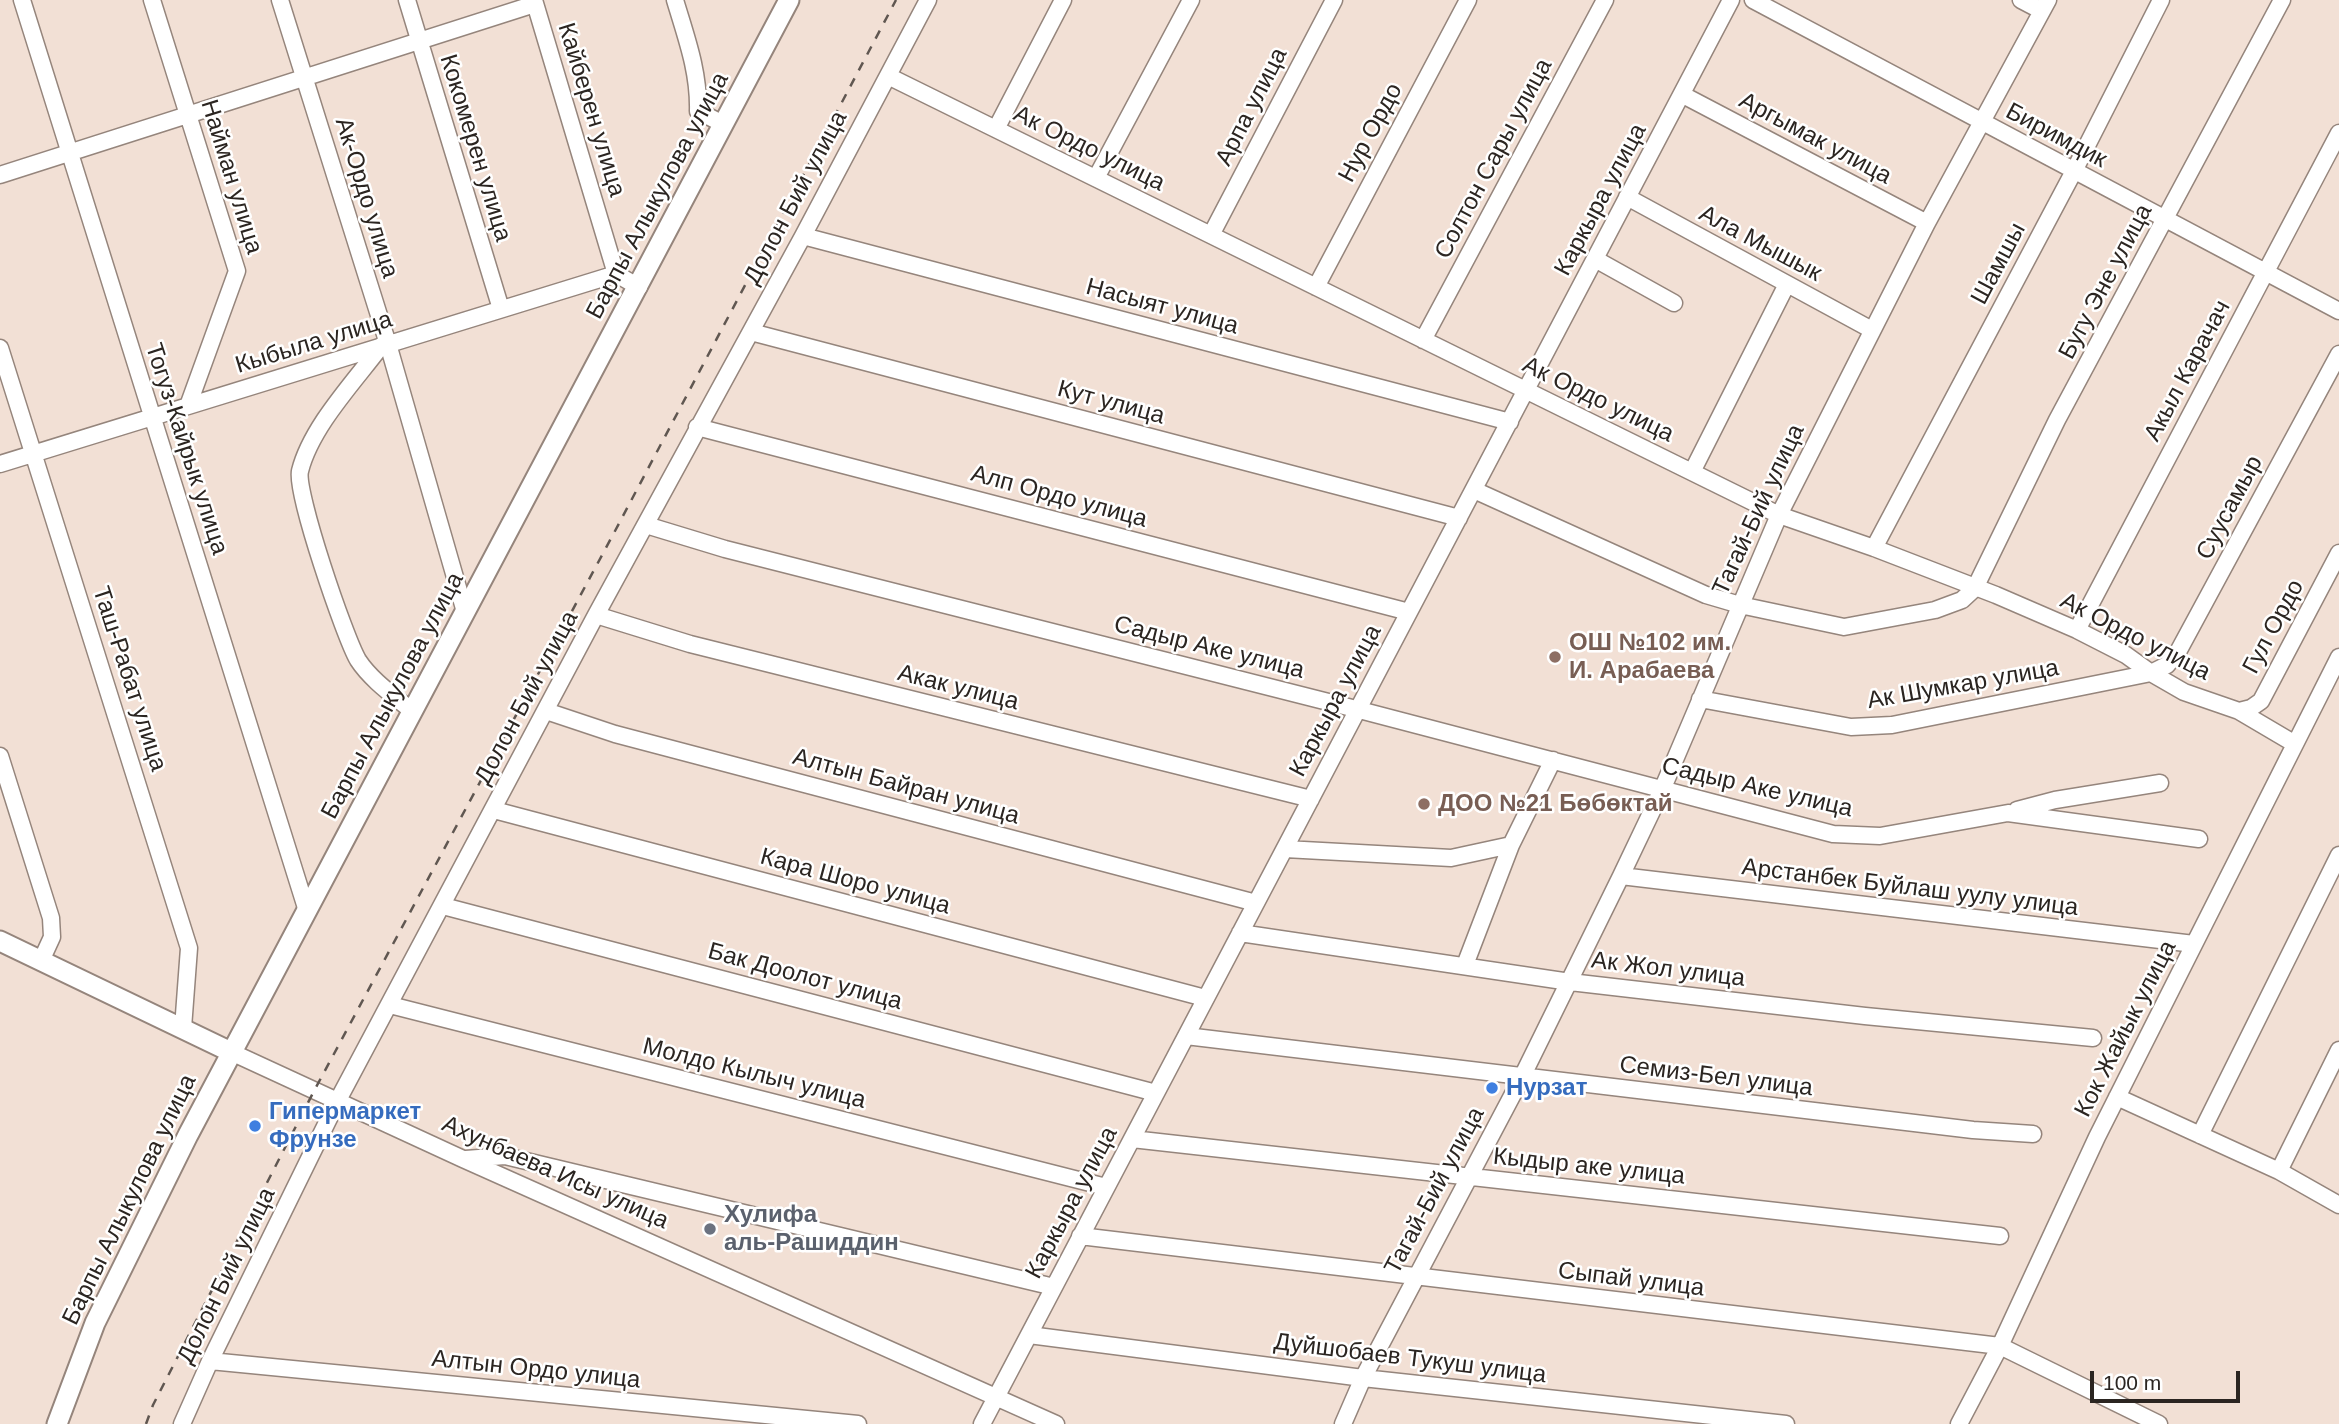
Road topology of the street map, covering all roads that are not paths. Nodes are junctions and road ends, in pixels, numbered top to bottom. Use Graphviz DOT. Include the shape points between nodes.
graph roads {
  1 [pos="22,0"];
  2 [pos="152,0"];
  3 [pos="280,0"];
  4 [pos="407,0"];
  5 [pos="674,0"];
  6 [pos="789,0"];
  7 [pos="928,0"];
  8 [pos="1063,0"];
  9 [pos="1191,0"];
  10 [pos="1334,0"];
  11 [pos="1468,0"];
  12 [pos="1605,0"];
  13 [pos="1731,0"];
  14 [pos="1753,0"];
  15 [pos="2021,0"];
  16 [pos="2161,0"];
  17 [pos="2283,0"];
  18 [pos="535,2"];
  19 [pos="2045,6"];
  20 [pos="418,41"];
  21 [pos="888,76"];
  22 [pos="305,79"];
  23 [pos="1683,95"];
  24 [pos="188,116"];
  25 [pos="1982,122"];
  26 [pos="723,124"];
  27 [pos="996,129"];
  28 [pos="2339,133"];
  29 [pos="68,154"];
  30 [pos="2074,171"];
  31 [pos="0,175"];
  32 [pos="1096,178"];
  33 [pos="1627,197"];
  34 [pos="2166,220"];
  35 [pos="1927,223"];
  36 [pos="1211,235"];
  37 [pos="803,236"];
  38 [pos="1595,259"];
  39 [pos="2266,273"];
  40 [pos="616,274"];
  41 [pos="1787,284"];
  42 [pos="1316,286"];
  43 [pos="639,287"];
  44 [pos="1674,303"];
  45 [pos="501,309"];
  46 [pos="2339,312"];
  47 [pos="1872,330"];
  48 [pos="751,332"];
  49 [pos="1423,340"];
  50 [pos="384,345"];
  51 [pos="0,348"];
  52 [pos="2339,354"];
  53 [pos="1526,390"];
  54 [pos="188,406"];
  55 [pos="152,417"];
  56 [pos="1510,422"];
  57 [pos="697,427"];
  58 [pos="34,454"];
  59 [pos="0,464"];
  60 [pos="1692,472"];
  61 [pos="1474,490"];
  62 [pos="1779,515"];
  63 [pos="1459,518"];
  64 [pos="646,525"];
  65 [pos="1874,548"];
  66 [pos="2339,552"];
  67 [pos="1975,588"];
  68 [pos="1740,605"];
  69 [pos="465,612"];
  70 [pos="1409,612"];
  71 [pos="596,615"];
  72 [pos="2077,631"];
  73 [pos="2337,667"];
  74 [pos="2151,673"];
  75 [pos="1700,699"];
  76 [pos="1357,709"];
  77 [pos="412,711"];
  78 [pos="546,711"];
  79 [pos="2239,711"];
  80 [pos="2295,744"];
  81 [pos="0,756"];
  82 [pos="1553,760"];
  83 [pos="2161,783"];
  84 [pos="1662,790"];
  85 [pos="1311,799"];
  86 [pos="494,810"];
  87 [pos="2008,813"];
  88 [pos="2199,839"];
  89 [pos="1511,845"];
  90 [pos="1285,849"];
  91 [pos="2339,855"];
  92 [pos="1621,876"];
  93 [pos="1256,903"];
  94 [pos="443,906"];
  95 [pos="307,911"];
  96 [pos="1240,933"];
  97 [pos="0,941"];
  98 [pos="2194,944"];
  99 [pos="41,961"];
  100 [pos="1465,965"];
  101 [pos="1570,982"];
  102 [pos="1205,998"];
  103 [pos="390,1005"];
  104 [pos="183,1028"];
  105 [pos="1186,1036"];
  106 [pos="2093,1038"];
  107 [pos="2339,1050"];
  108 [pos="231,1052"];
  109 [pos="1522,1077"];
  110 [pos="1156,1093"];
  111 [pos="2117,1097"];
  112 [pos="337,1102"];
  113 [pos="2032,1134"];
  114 [pos="2200,1135"];
  115 [pos="1132,1139"];
  116 [pos="463,1159"];
  117 [pos="2279,1171"];
  118 [pos="1468,1177"];
  119 [pos="1106,1187"];
  120 [pos="2339,1205"];
  121 [pos="1080,1236"];
  122 [pos="2000,1236"];
  123 [pos="1415,1277"];
  124 [pos="1054,1287"];
  125 [pos="1029,1335"];
  126 [pos="2000,1346"];
  127 [pos="210,1361"];
  128 [pos="1363,1378"];
  129 [pos="997,1397"];
  130 [pos="57,1424"];
  131 [pos="182,1424"];
  132 [pos="858,1424"];
  133 [pos="982,1424"];
  134 [pos="1056,1424"];
  135 [pos="1343,1424"];
  136 [pos="1786,1424"];
  137 [pos="1960,1424"];
  138 [pos="2159,1424"];
  1 -- 29 [label="street, Тогуз-Кайрык улица"];
  2 -- 24 [label="street, Найман улица"];
  3 -- 22 [label="street, Ак-Ордо улица"];
  4 -- 20 [label="street, Кокомерен улица"];
  5 -- 26 [label="street" via="695,66 698,111"];
  6 -- 26 [label="main road, Барпы Алыкулова улица"];
  7 -- 21 [label="street, Долон Бий улица"];
  8 -- 27 [label="street"];
  9 -- 32 [label="street"];
  10 -- 36 [label="street, Арпа улица"];
  11 -- 42 [label="street, Нур Ордо"];
  12 -- 49 [label="street, Солтон Сары улица"];
  13 -- 23 [label="street, Каркыра улица"];
  14 -- 25 [label="street, Биримдик"];
  15 -- 19 [label="street"];
  16 -- 30 [label="street, Шамшы"];
  17 -- 34 [label="street, Бугу Эне улица"];
  18 -- 20 [label="street"];
  18 -- 40 [label="street, Кайберен улица"];
  19 -- 25 [label="street, Тагай-Бий улица"];
  20 -- 22 [label="street"];
  20 -- 45 [label="street, Кокомерен улица"];
  21 -- 27 [label="street, Ак Ордо улица"];
  21 -- 37 [label="street, Долон Бий улица"];
  22 -- 24 [label="street"];
  22 -- 50 [label="street, Ак-Ордо улица"];
  23 -- 33 [label="street, Каркыра улица"];
  23 -- 35 [label="street, Аргымак улица"];
  24 -- 29 [label="street"];
  24 -- 54 [label="street, Найман улица" via="237,271"];
  25 -- 30 [label="street, Биримдик"];
  25 -- 35 [label="street, Тагай-Бий улица"];
  26 -- 43 [label="main road, Барпы Алыкулова улица"];
  27 -- 32 [label="street, Ак Ордо улица"];
  28 -- 39 [label="street, Акыл Карачач"];
  29 -- 31 [label="street"];
  29 -- 55 [label="street, Тогуз-Кайрык улица"];
  30 -- 34 [label="street, Биримдик"];
  30 -- 65 [label="street, Шамшы"];
  32 -- 36 [label="street, Ак Ордо улица"];
  33 -- 38 [label="street, Каркыра улица"];
  33 -- 41 [label="street, Ала Мышык"];
  34 -- 39 [label="street, Биримдик"];
  34 -- 67 [label="street, Бугу Эне улица" via="2057,420"];
  35 -- 47 [label="street, Тагай-Бий улица"];
  36 -- 42 [label="street, Ак Ордо улица"];
  37 -- 48 [label="street, Долон Бий улица"];
  37 -- 56 [label="street, Насыят улица"];
  38 -- 44 [label="street"];
  38 -- 53 [label="street, Каркыра улица"];
  39 -- 46 [label="street, Биримдик"];
  39 -- 72 [label="street, Акыл Карачач"];
  40 -- 43 [label="street"];
  40 -- 45 [label="street, Кыбыла улица"];
  41 -- 47 [label="street, Ала Мышык"];
  41 -- 60 [label="street"];
  42 -- 49 [label="street, Ак Ордо улица"];
  43 -- 69 [label="main road, Барпы Алыкулова улица"];
  45 -- 50 [label="street, Кыбыла улица"];
  47 -- 62 [label="street, Тагай-Бий улица"];
  48 -- 57 [label="street, Долон Бий улица"];
  48 -- 63 [label="street, Кут улица"];
  49 -- 53 [label="street, Ак Ордо улица"];
  50 -- 54 [label="street, Кыбыла улица"];
  50 -- 69 [label="street, Ак-Ордо улица"];
  50 -- 77 [label="street" via="316,433 299,473 302,497 359,661"];
  51 -- 58 [label="street, Таш-Рабат улица"];
  52 -- 74 [label="street, Суусамыр" via="2179,650 2167,665"];
  53 -- 56 [label="street, Каркыра улица"];
  53 -- 60 [label="street, Ак Ордо улица"];
  54 -- 55 [label="street, Кыбыла улица"];
  55 -- 58 [label="street, Кыбыла улица"];
  55 -- 95 [label="street, Тогуз-Кайрык улица"];
  56 -- 61 [label="street, Каркыра улица"];
  57 -- 64 [label="street, Долон Бий улица"];
  57 -- 70 [label="street, Алп Ордо улица"];
  58 -- 59 [label="street, Кыбыла улица"];
  58 -- 104 [label="street, Таш-Рабат улица" via="189,948"];
  60 -- 62 [label="street, Ак Ордо улица"];
  61 -- 63 [label="street, Каркыра улица"];
  61 -- 68 [label="street" via="1706,595"];
  62 -- 65 [label="street, Ак Ордо улица"];
  62 -- 68 [label="street, Тагай-Бий улица"];
  63 -- 70 [label="street, Каркыра улица"];
  64 -- 71 [label="street, Долон Бий улица"];
  64 -- 76 [label="street, Садыр Аке улица" via="739,553"];
  65 -- 67 [label="street, Ак Ордо улица"];
  66 -- 79 [label="street, Гул Ордо" via="2261,701"];
  67 -- 68 [label="street" via="1962,600 1936,610 1844,627"];
  67 -- 72 [label="street, Ак Ордо улица"];
  68 -- 75 [label="street, Тагай-Бий улица"];
  69 -- 77 [label="main road, Барпы Алыкулова улица"];
  70 -- 76 [label="street, Каркыра улица"];
  71 -- 78 [label="street, Долон Бий улица"];
  71 -- 85 [label="street, Акак улица" via="690,644"];
  72 -- 74 [label="street, Ак Ордо улица"];
  73 -- 80 [label="street, Кок Жайык улица"];
  74 -- 75 [label="street, Ак Шумкар улица" via="1892,725 1851,727"];
  74 -- 79 [label="street, Ак Ордо улица" via="2184,692"];
  75 -- 84 [label="street, Тагай-Бий улица"];
  76 -- 82 [label="street, Садыр Аке улица"];
  76 -- 85 [label="street, Каркыра улица"];
  77 -- 95 [label="main road, Барпы Алыкулова улица"];
  78 -- 86 [label="street, Долон Бий улица"];
  78 -- 93 [label="street, Алтын Байран улица" via="614,734"];
  79 -- 80 [label="street, Ак Ордо улица"];
  80 -- 98 [label="street, Кок Жайык улица"];
  81 -- 99 [label="street" via="51,918 52,937"];
  82 -- 84 [label="street, Садыр Аке улица"];
  82 -- 89 [label="street"];
  83 -- 87 [label="street, Садыр Аке улица" via="2055,800"];
  84 -- 87 [label="street, Садыр Аке улица" via="1833,834 1880,836"];
  84 -- 92 [label="street, Тагай-Бий улица"];
  85 -- 90 [label="street, Каркыра улица"];
  86 -- 94 [label="street, Долон Бий улица"];
  86 -- 102 [label="street, Кара Шоро улица"];
  87 -- 88 [label="street, Садыр Аке улица"];
  89 -- 90 [label="street" via="1451,858"];
  89 -- 100 [label="street"];
  90 -- 93 [label="street, Каркыра улица"];
  91 -- 114 [label="street"];
  92 -- 98 [label="street, Арстанбек Буйлаш уулу улица"];
  92 -- 101 [label="street, Тагай-Бий улица"];
  93 -- 96 [label="street, Каркыра улица"];
  94 -- 103 [label="street, Долон Бий улица"];
  94 -- 110 [label="street, Бак Доолот улица"];
  95 -- 108 [label="main road, Барпы Алыкулова улица"];
  96 -- 100 [label="street, Ак Жол улица"];
  96 -- 102 [label="street, Каркыра улица"];
  97 -- 99 [label="main road, Ахунбаева Исы улица"];
  98 -- 111 [label="street, Кок Жайык улица"];
  99 -- 104 [label="main road, Ахунбаева Исы улица"];
  100 -- 101 [label="street, Ак Жол улица"];
  101 -- 106 [label="street, Ак Жол улица"];
  101 -- 109 [label="street, Тагай-Бий улица"];
  102 -- 105 [label="street, Каркыра улица"];
  103 -- 112 [label="street, Долон Бий улица"];
  103 -- 119 [label="street, Молдо Кылыч улица"];
  104 -- 108 [label="main road, Ахунбаева Исы улица"];
  105 -- 109 [label="street, Семиз-Бел улица"];
  105 -- 110 [label="street, Каркыра улица"];
  107 -- 117 [label="street"];
  108 -- 112 [label="street, Ахунбаева Исы улица"];
  108 -- 130 [label="main road, Барпы Алыкулова улица" via="122,1265"];
  109 -- 113 [label="street, Семиз-Бел улица"];
  109 -- 118 [label="street, Тагай-Бий улица"];
  110 -- 115 [label="street, Каркыра улица"];
  111 -- 114 [label="street"];
  111 -- 126 [label="street, Кок Жайык улица"];
  112 -- 116 [label="street, Ахунбаева Исы улица"];
  112 -- 127 [label="street, Долон Бий улица"];
  114 -- 117 [label="street"];
  115 -- 118 [label="street, Кыдыр аке улица"];
  115 -- 119 [label="street, Каркыра улица"];
  116 -- 124 [label="street" via="505,1156"];
  116 -- 129 [label="street, Ахунбаева Исы улица"];
  117 -- 120 [label="street"];
  118 -- 122 [label="street, Кыдыр аке улица"];
  118 -- 123 [label="street, Тагай-Бий улица"];
  119 -- 121 [label="street, Каркыра улица"];
  121 -- 123 [label="street, Сыпай улица"];
  121 -- 124 [label="street, Каркыра улица"];
  123 -- 126 [label="street, Сыпай улица"];
  123 -- 128 [label="street, Тагай-Бий улица"];
  124 -- 125 [label="street, Каркыра улица"];
  125 -- 128 [label="street, Дуйшобаев Тукуш улица"];
  125 -- 129 [label="street, Каркыра улица"];
  126 -- 137 [label="street, Кок Жайык улица"];
  126 -- 138 [label="street, Сыпай улица"];
  127 -- 131 [label="street, Долон Бий улица"];
  127 -- 132 [label="street, Алтын Ордо улица"];
  128 -- 135 [label="street, Тагай-Бий улица"];
  128 -- 136 [label="street, Дуйшобаев Тукуш улица"];
  129 -- 133 [label="street, Каркыра улица"];
  129 -- 134 [label="street, Ахунбаева Исы улица"];
}
